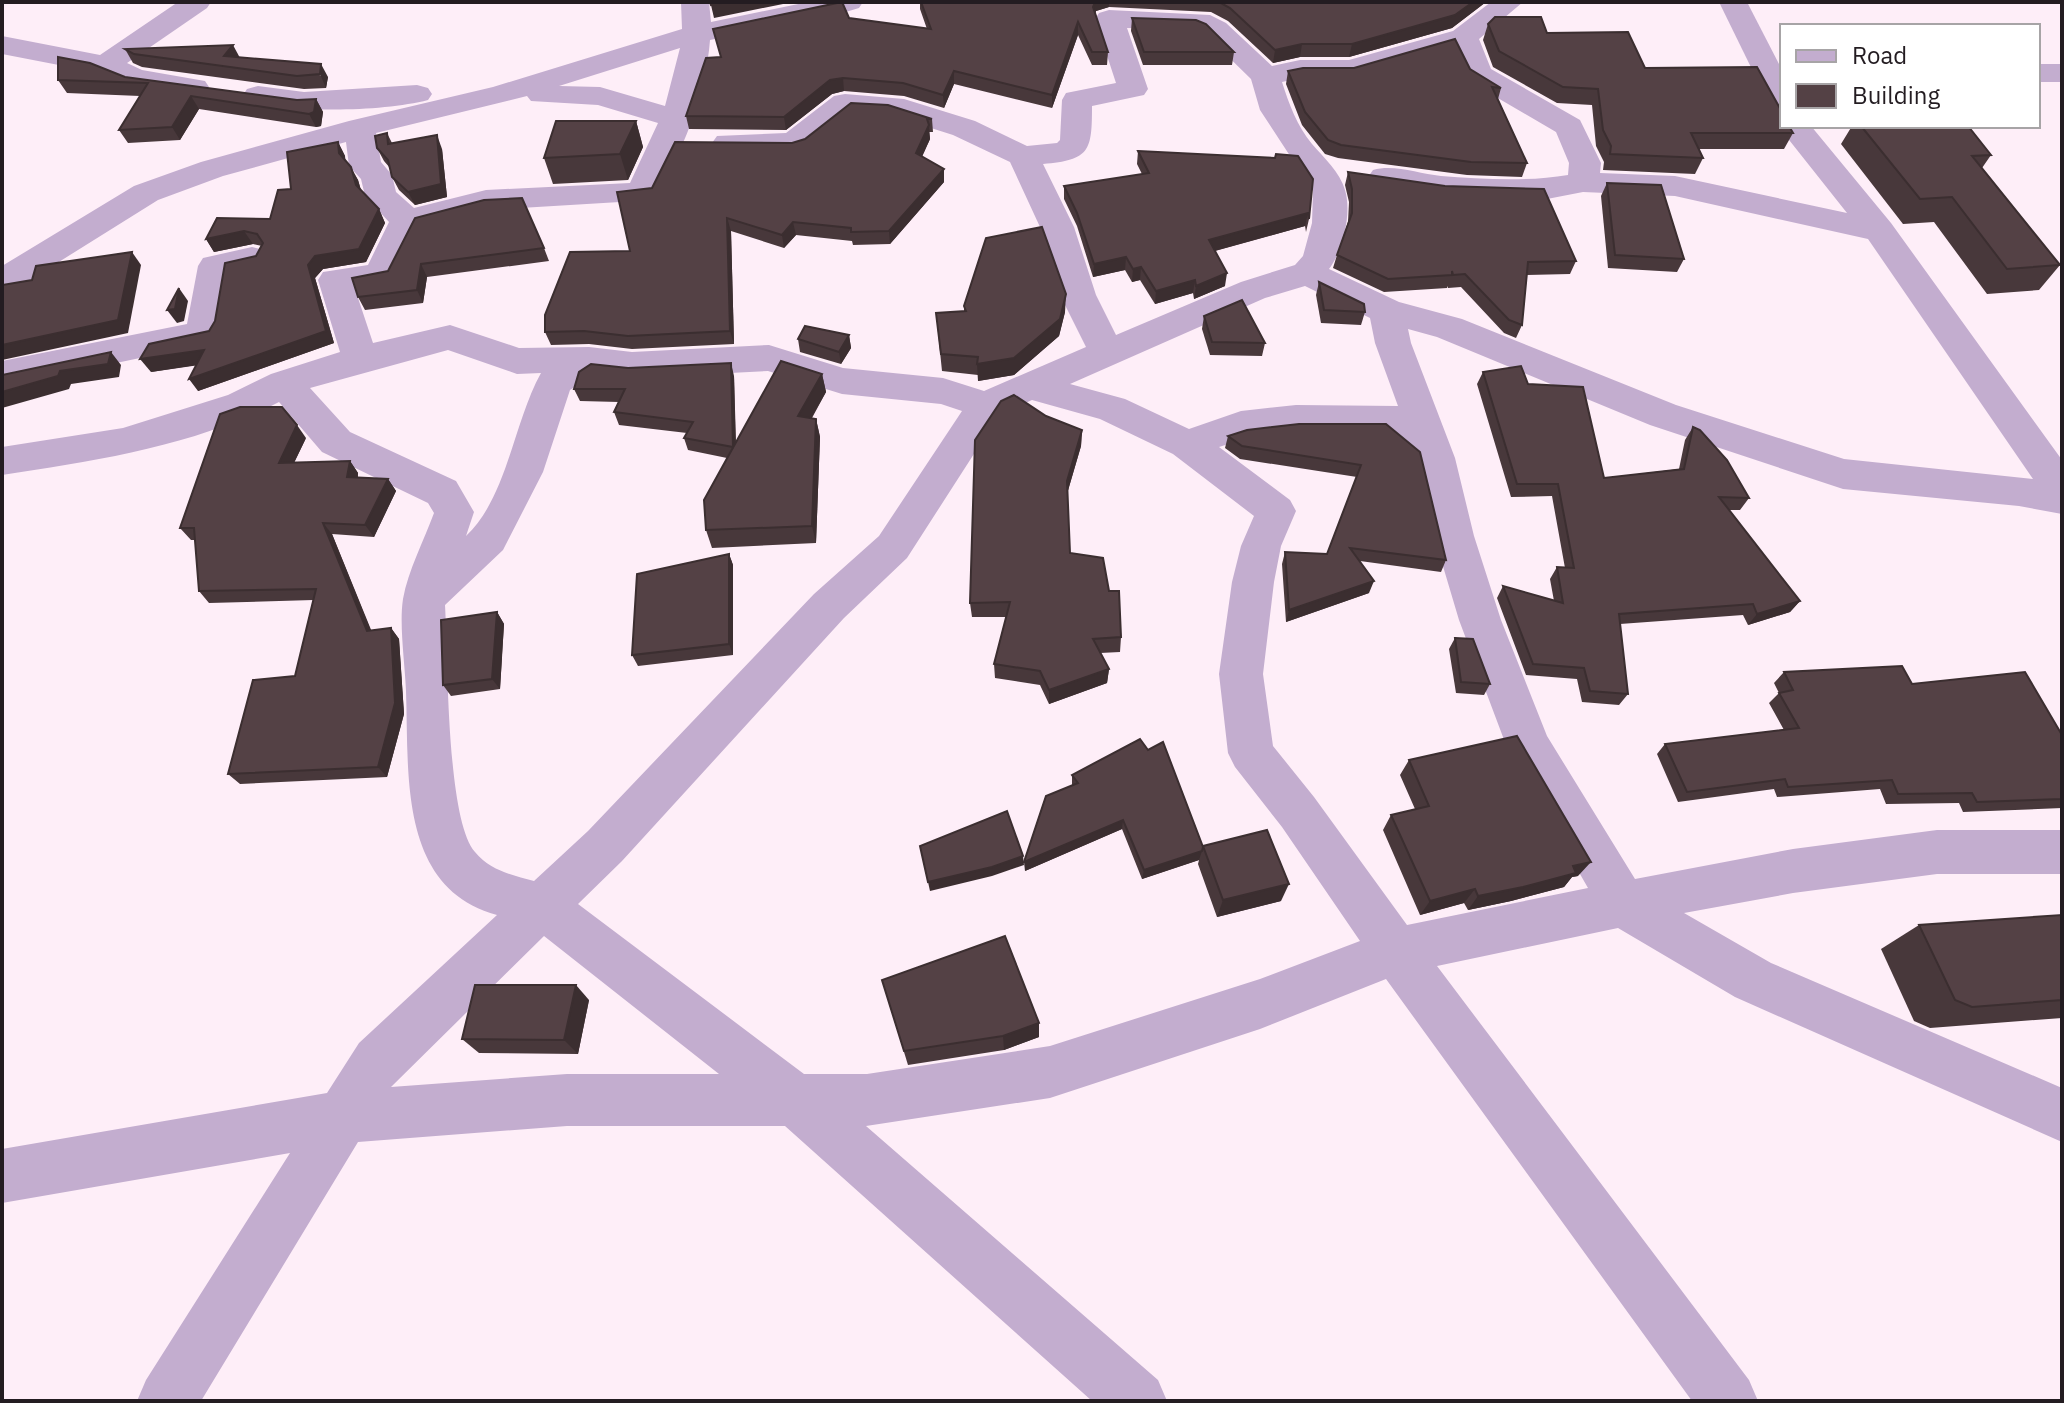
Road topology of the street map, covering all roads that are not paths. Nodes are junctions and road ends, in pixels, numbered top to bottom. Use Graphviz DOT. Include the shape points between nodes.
graph roads {
  1 [pos="197,2"];
  2 [pos="695,2"];
  3 [pos="849,2"];
  4 [pos="1509,2"];
  5 [pos="1733,2"];
  6 [pos="1746,31"];
  7 [pos="1780,33"];
  8 [pos="696,34"];
  9 [pos="1463,37"];
  10 [pos="2,45"];
  11 [pos="106,64"];
  12 [pos="2040,73"];
  13 [pos="2062,73"];
  14 [pos="1265,76"];
  15 [pos="502,94"];
  16 [pos="1780,96"];
  17 [pos="360,128"];
  18 [pos="1796,128"];
  19 [pos="671,130"];
  20 [pos="1023,156"];
  21 [pos="1316,167"];
  22 [pos="1583,182"];
  23 [pos="407,220"];
  24 [pos="1879,231"];
  25 [pos="252,258"];
  26 [pos="1307,273"];
  27 [pos="2,282"];
  28 [pos="1387,311"];
  29 [pos="1106,352"];
  30 [pos="360,359"];
  31 [pos="589,360"];
  32 [pos="2,374"];
  33 [pos="284,383"];
  34 [pos="1029,386"];
  35 [pos="986,405"];
  36 [pos="1187,444"];
  37 [pos="1436,458"];
  38 [pos="2,461"];
  39 [pos="2061,488"];
  40 [pos="424,600"];
  41 [pos="2062,852"];
  42 [pos="541,905"];
  43 [pos="1624,905"];
  44 [pos="1396,951"];
  45 [pos="794,1099"];
  46 [pos="2062,1115"];
  47 [pos="343,1117"];
  48 [pos="2,1176"];
  49 [pos="167,1401"];
  50 [pos="1137,1401"];
  51 [pos="1728,1401"];
  1 -- 11 [label="street"];
  2 -- 8 [label="street"];
  3 -- 8 [label="street"];
  4 -- 9 [label="street"];
  5 -- 6 [label="street"];
  6 -- 7 [label="street"];
  6 -- 16 [label="street"];
  8 -- 15 [label="street"];
  8 -- 19 [label="street" via="686,92"];
  9 -- 14 [label="street" via="1350,69 1300,69"];
  9 -- 22 [label="street" via="1478,74 1569,127 1585,163"];
  10 -- 11 [label="street"];
  11 -- 15 [label="street" via="134,78 304,101 387,94"];
  12 -- 13 [label="street"];
  14 -- 20 [label="street" via="1216,29 1200,21 1109,19 1133,89 1077,100 1076,143 1066,152"];
  14 -- 21 [label="street" via="1275,110"];
  15 -- 17 [label="street"];
  15 -- 19 [label="street" via="600,96"];
  17 -- 23 [label="street" via="365,166 376,175 381,196"];
  17 -- 27 [label="street" via="146,193"];
  18 -- 24 [label="street"];
  19 -- 20 [label="street" via="794,143 845,103 893,106 964,128"];
  19 -- 23 [label="street" via="641,193 486,200"];
  20 -- 29 [label="street"];
  21 -- 22 [label="street" via="1441,186 1547,189"];
  21 -- 26 [label="street" via="1329,191 1329,223 1319,259"];
  22 -- 24 [label="street" via="1675,186"];
  23 -- 30 [label="street" via="380,275 335,280"];
  24 -- 39 [label="street"];
  25 -- 32 [label="street" via="215,266 203,333"];
  26 -- 28 [label="street"];
  26 -- 29 [label="street"];
  28 -- 37 [label="street" via="1393,343"];
  28 -- 39 [label="street" via="1449,328 1663,415 1843,474 2019,491"];
  29 -- 34 [label="street"];
  30 -- 31 [label="street" via="450,337 517,361"];
  30 -- 33 [label="street"];
  31 -- 35 [label="street" via="632,365 769,358 842,381 943,391"];
  31 -- 40 [label="street" via="555,382 524,472 489,539"];
  33 -- 38 [label="street" via="241,405 124,442"];
  33 -- 40 [label="street" via="336,442 442,492 454,512"];
  34 -- 35 [label="street"];
  34 -- 36 [label="street" via="1112,409"];
  35 -- 42 [label="street" via="893,547 829,606 605,846"];
  36 -- 37 [label="street" via="1241,425 1394,419"];
  36 -- 44 [label="street" via="1276,511 1253,582 1241,674 1251,753"];
  37 -- 43 [label="street" via="1480,620 1528,745"];
  40 -- 42 [label="street" via="432,782 440,832 457,867 483,889"];
  41 -- 43 [label="street" via="1937,852 1723,883"];
  42 -- 45 [label="street"];
  42 -- 47 [label="street" via="377,1061"];
  43 -- 44 [label="street"];
  43 -- 46 [label="street" via="1753,980"];
  44 -- 45 [label="street" via="1260,1004 1050,1072 867,1100"];
  44 -- 51 [label="street"];
  45 -- 47 [label="street" via="567,1100"];
  45 -- 50 [label="street"];
  47 -- 48 [label="street"];
  47 -- 49 [label="street"];
}
